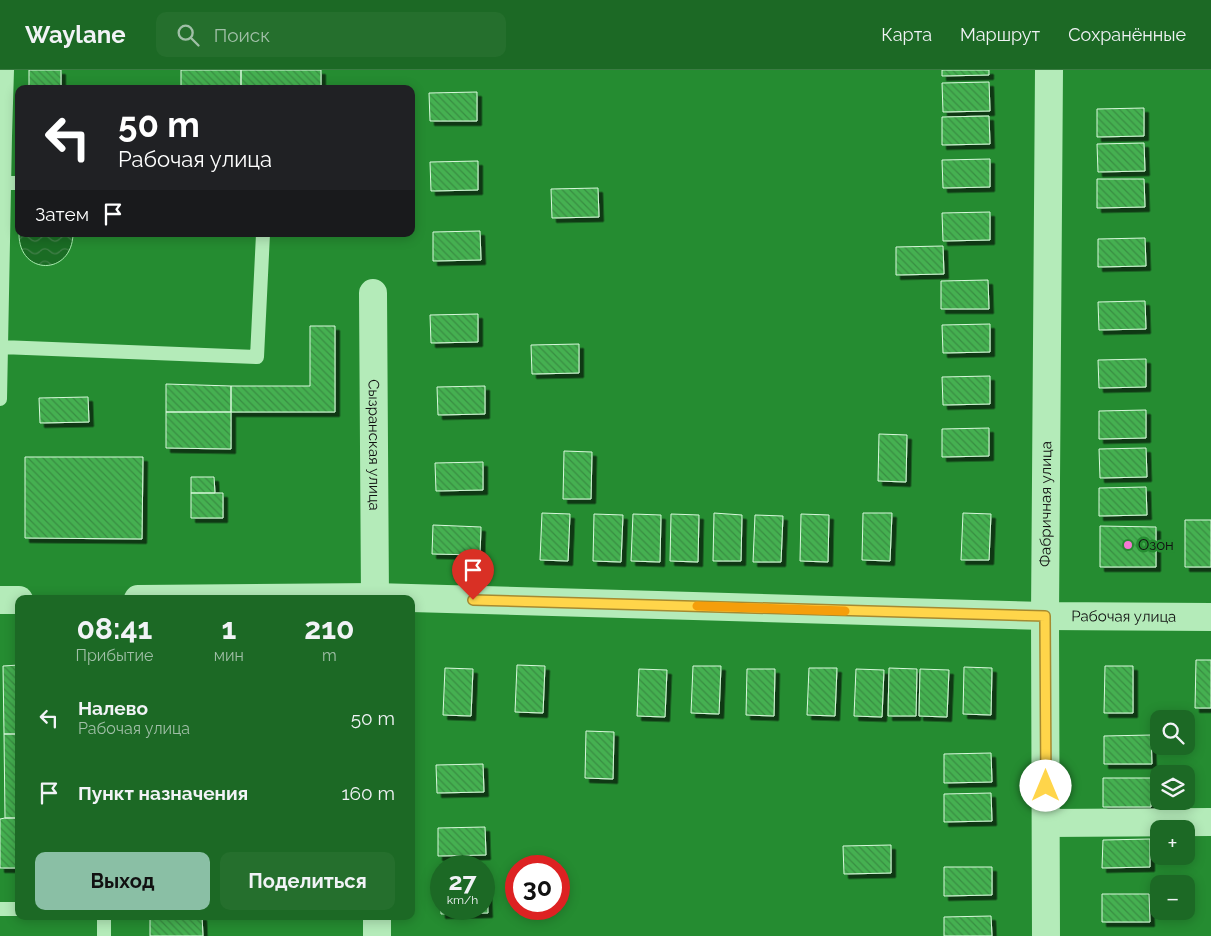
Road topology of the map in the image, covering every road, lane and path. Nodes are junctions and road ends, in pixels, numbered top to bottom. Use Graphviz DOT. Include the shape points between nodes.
graph roads {
  1 [pos="6,70"];
  2 [pos="1049,70"];
  3 [pos="2,136"];
  4 [pos="4,183"];
  5 [pos="15,183"];
  6 [pos="263,237"];
  7 [pos="373,293"];
  8 [pos="1,346"];
  9 [pos="0,399"];
  10 [pos="375,595"];
  11 [pos="415,599"];
  12 [pos="0,600"];
  13 [pos="15,600"];
  14 [pos="1045,616"];
  15 [pos="1211,617"];
  16 [pos="1211,822"];
  17 [pos="1046,824"];
  18 [pos="0,909"];
  19 [pos="15,909"];
  20 [pos="104,920"];
  21 [pos="377,920"];
  22 [pos="104,936"];
  23 [pos="377,936"];
  24 [pos="1046,936"];
  1 -- 3 [label="lane"];
  2 -- 14 [label="street, Фабричная улица"];
  3 -- 4 [label="lane"];
  4 -- 5 [label="lane"];
  4 -- 8 [label="lane"];
  6 -- 8 [label="lane" via="257,357"];
  7 -- 10 [label="street, Сызранская улица"];
  8 -- 9 [label="lane"];
  11 -- 14 [label="street, Рабочая улица"];
  12 -- 13 [label="street"];
  14 -- 15 [label="street, Рабочая улица"];
  14 -- 17 [label="street, Фабричная улица"];
  16 -- 17 [label="street"];
  17 -- 24 [label="street, Фабричная улица"];
  18 -- 19 [label="lane"];
  20 -- 22 [label="lane"];
  21 -- 23 [label="street"];
}
